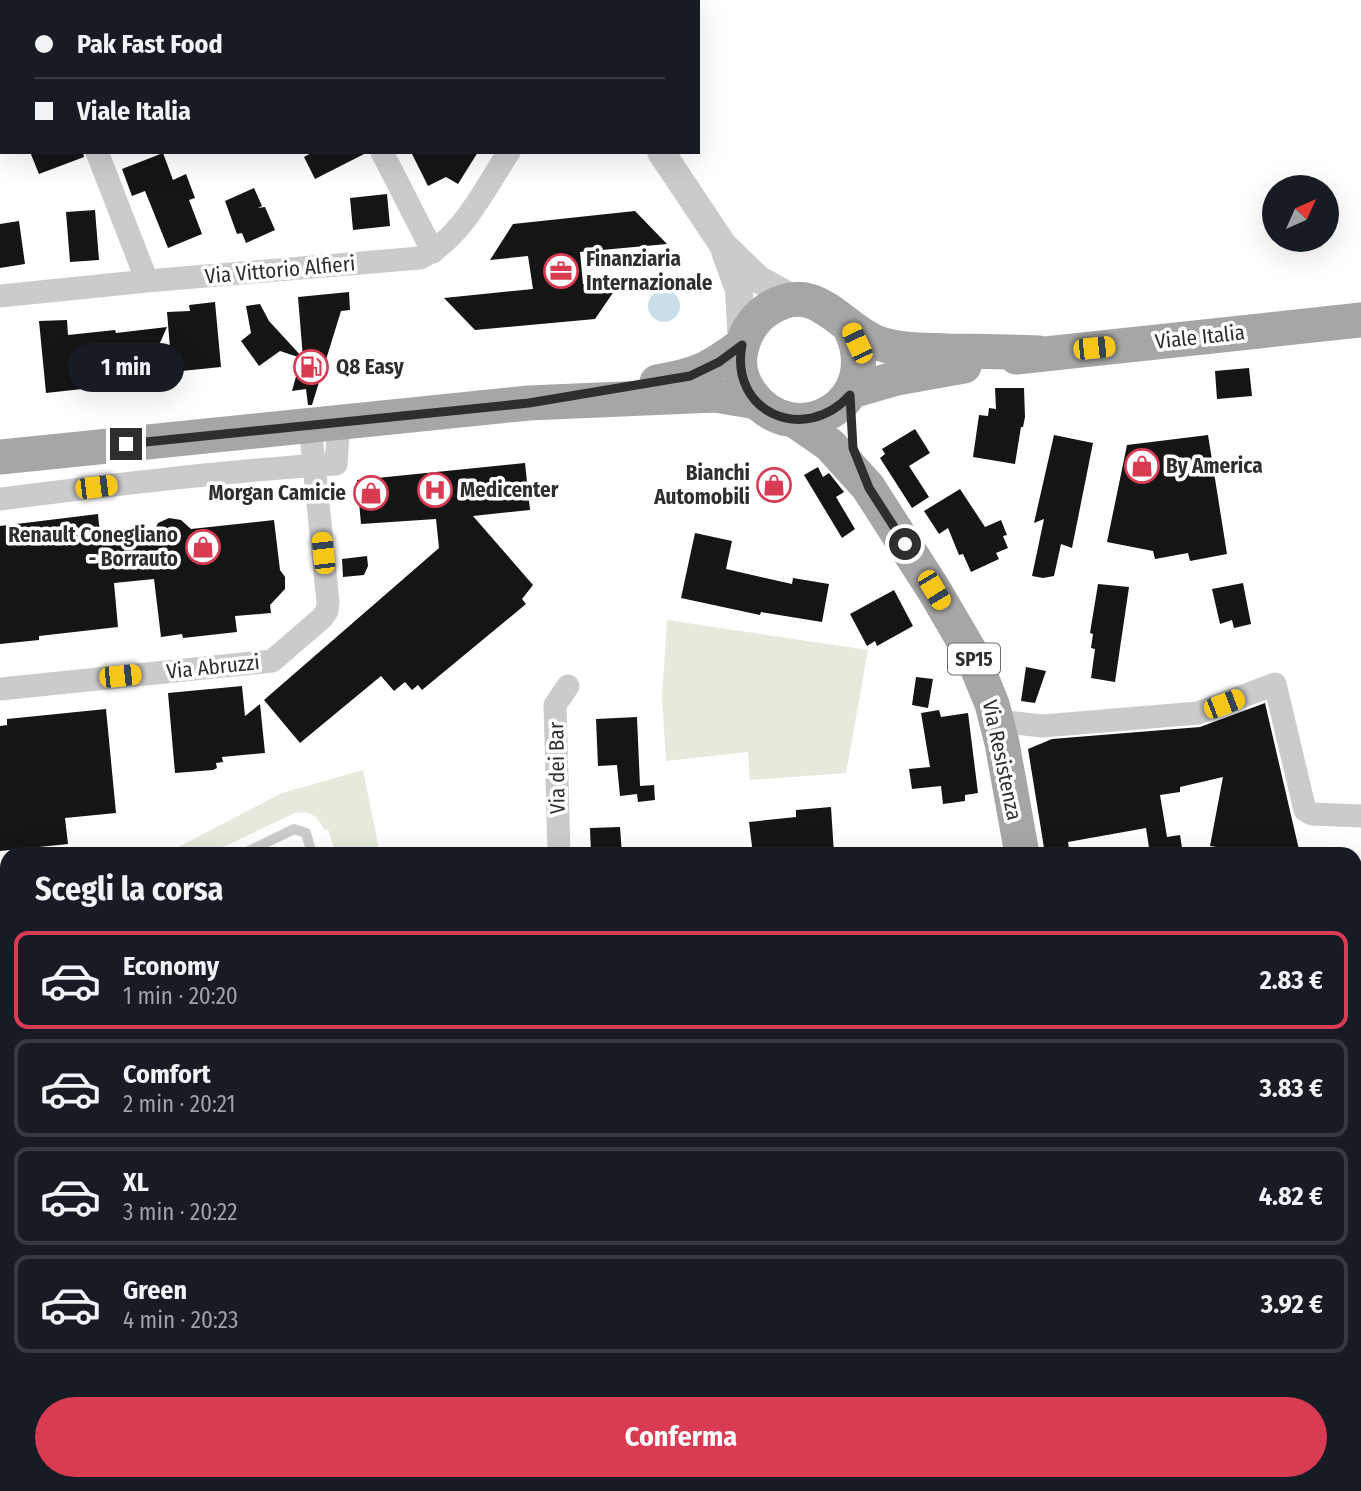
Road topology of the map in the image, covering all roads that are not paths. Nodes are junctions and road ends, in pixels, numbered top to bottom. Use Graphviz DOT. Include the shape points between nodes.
graph roads {
  1 [pos="98,154"];
  2 [pos="383,154"];
  3 [pos="508,154"];
  4 [pos="662,154"];
  5 [pos="723,245"];
  6 [pos="433,252"];
  7 [pos="147,281"];
  8 [pos="0,296"];
  9 [pos="796,300"];
  10 [pos="1361,320"];
  11 [pos="850,328"];
  12 [pos="742,345"];
  13 [pos="1039,353"];
  14 [pos="851,393"];
  15 [pos="757,402"];
  16 [pos="529,403"];
  17 [pos="794,420"];
  18 [pos="324,424"];
  19 [pos="0,457"];
  20 [pos="314,465"];
  21 [pos="869,488"];
  22 [pos="0,499"];
  23 [pos="568,686"];
  24 [pos="0,689"];
  25 [pos="997,721"];
  26 [pos="1361,816"];
  27 [pos="258,847"];
  28 [pos="310,847"];
  29 [pos="559,847"];
  30 [pos="1021,847"];
  1 -- 7 [label="street"];
  2 -- 6 [label="street"];
  3 -- 6 [label="street" via="451,238"];
  4 -- 5 [label="street"];
  5 -- 9 [label="street" via="758,279"];
  5 -- 12 [label="street" via="739,290"];
  6 -- 7 [label="street, Via Vittorio Alfieri" via="411,259"];
  7 -- 8 [label="street, Via Vittorio Alfieri"];
  9 -- 11 [label="main road" via="824,306"];
  9 -- 12 [label="main road" via="767,310"];
  10 -- 13 [label="main road, Viale Italia"];
  11 -- 13 [label="main road" via="895,348"];
  11 -- 14 [label="main road" via="860,358"];
  12 -- 15 [label="main road" via="740,373"];
  12 -- 16 [label="main road" via="690,376"];
  13 -- 14 [label="main road" via="897,378"];
  14 -- 17 [label="main road" via="830,412"];
  14 -- 21 [label="main road, SP15" via="853,448"];
  15 -- 16 [label="main road" via="715,395"];
  15 -- 17 [label="main road" via="781,418"];
  16 -- 18 [label="main road"];
  17 -- 21 [label="main road, SP15" via="830,445"];
  18 -- 19 [label="main road"];
  18 -- 20 [label="street, Via Abruzzi"];
  20 -- 22 [label="street"];
  20 -- 24 [label="street, Via Abruzzi" via="327,611 272,661"];
  21 -- 25 [label="main road, Via Resistenza / SP15" via="966,644"];
  23 -- 29 [label="street, Via dei Bar" via="555,705"];
  25 -- 26 [label="street" via="1043,726 1198,713 1275,684 1305,810"];
  25 -- 30 [label="main road, Via Resistenza / SP15"];
  27 -- 28 [label="lane" via="295,829 306,833"];
}
